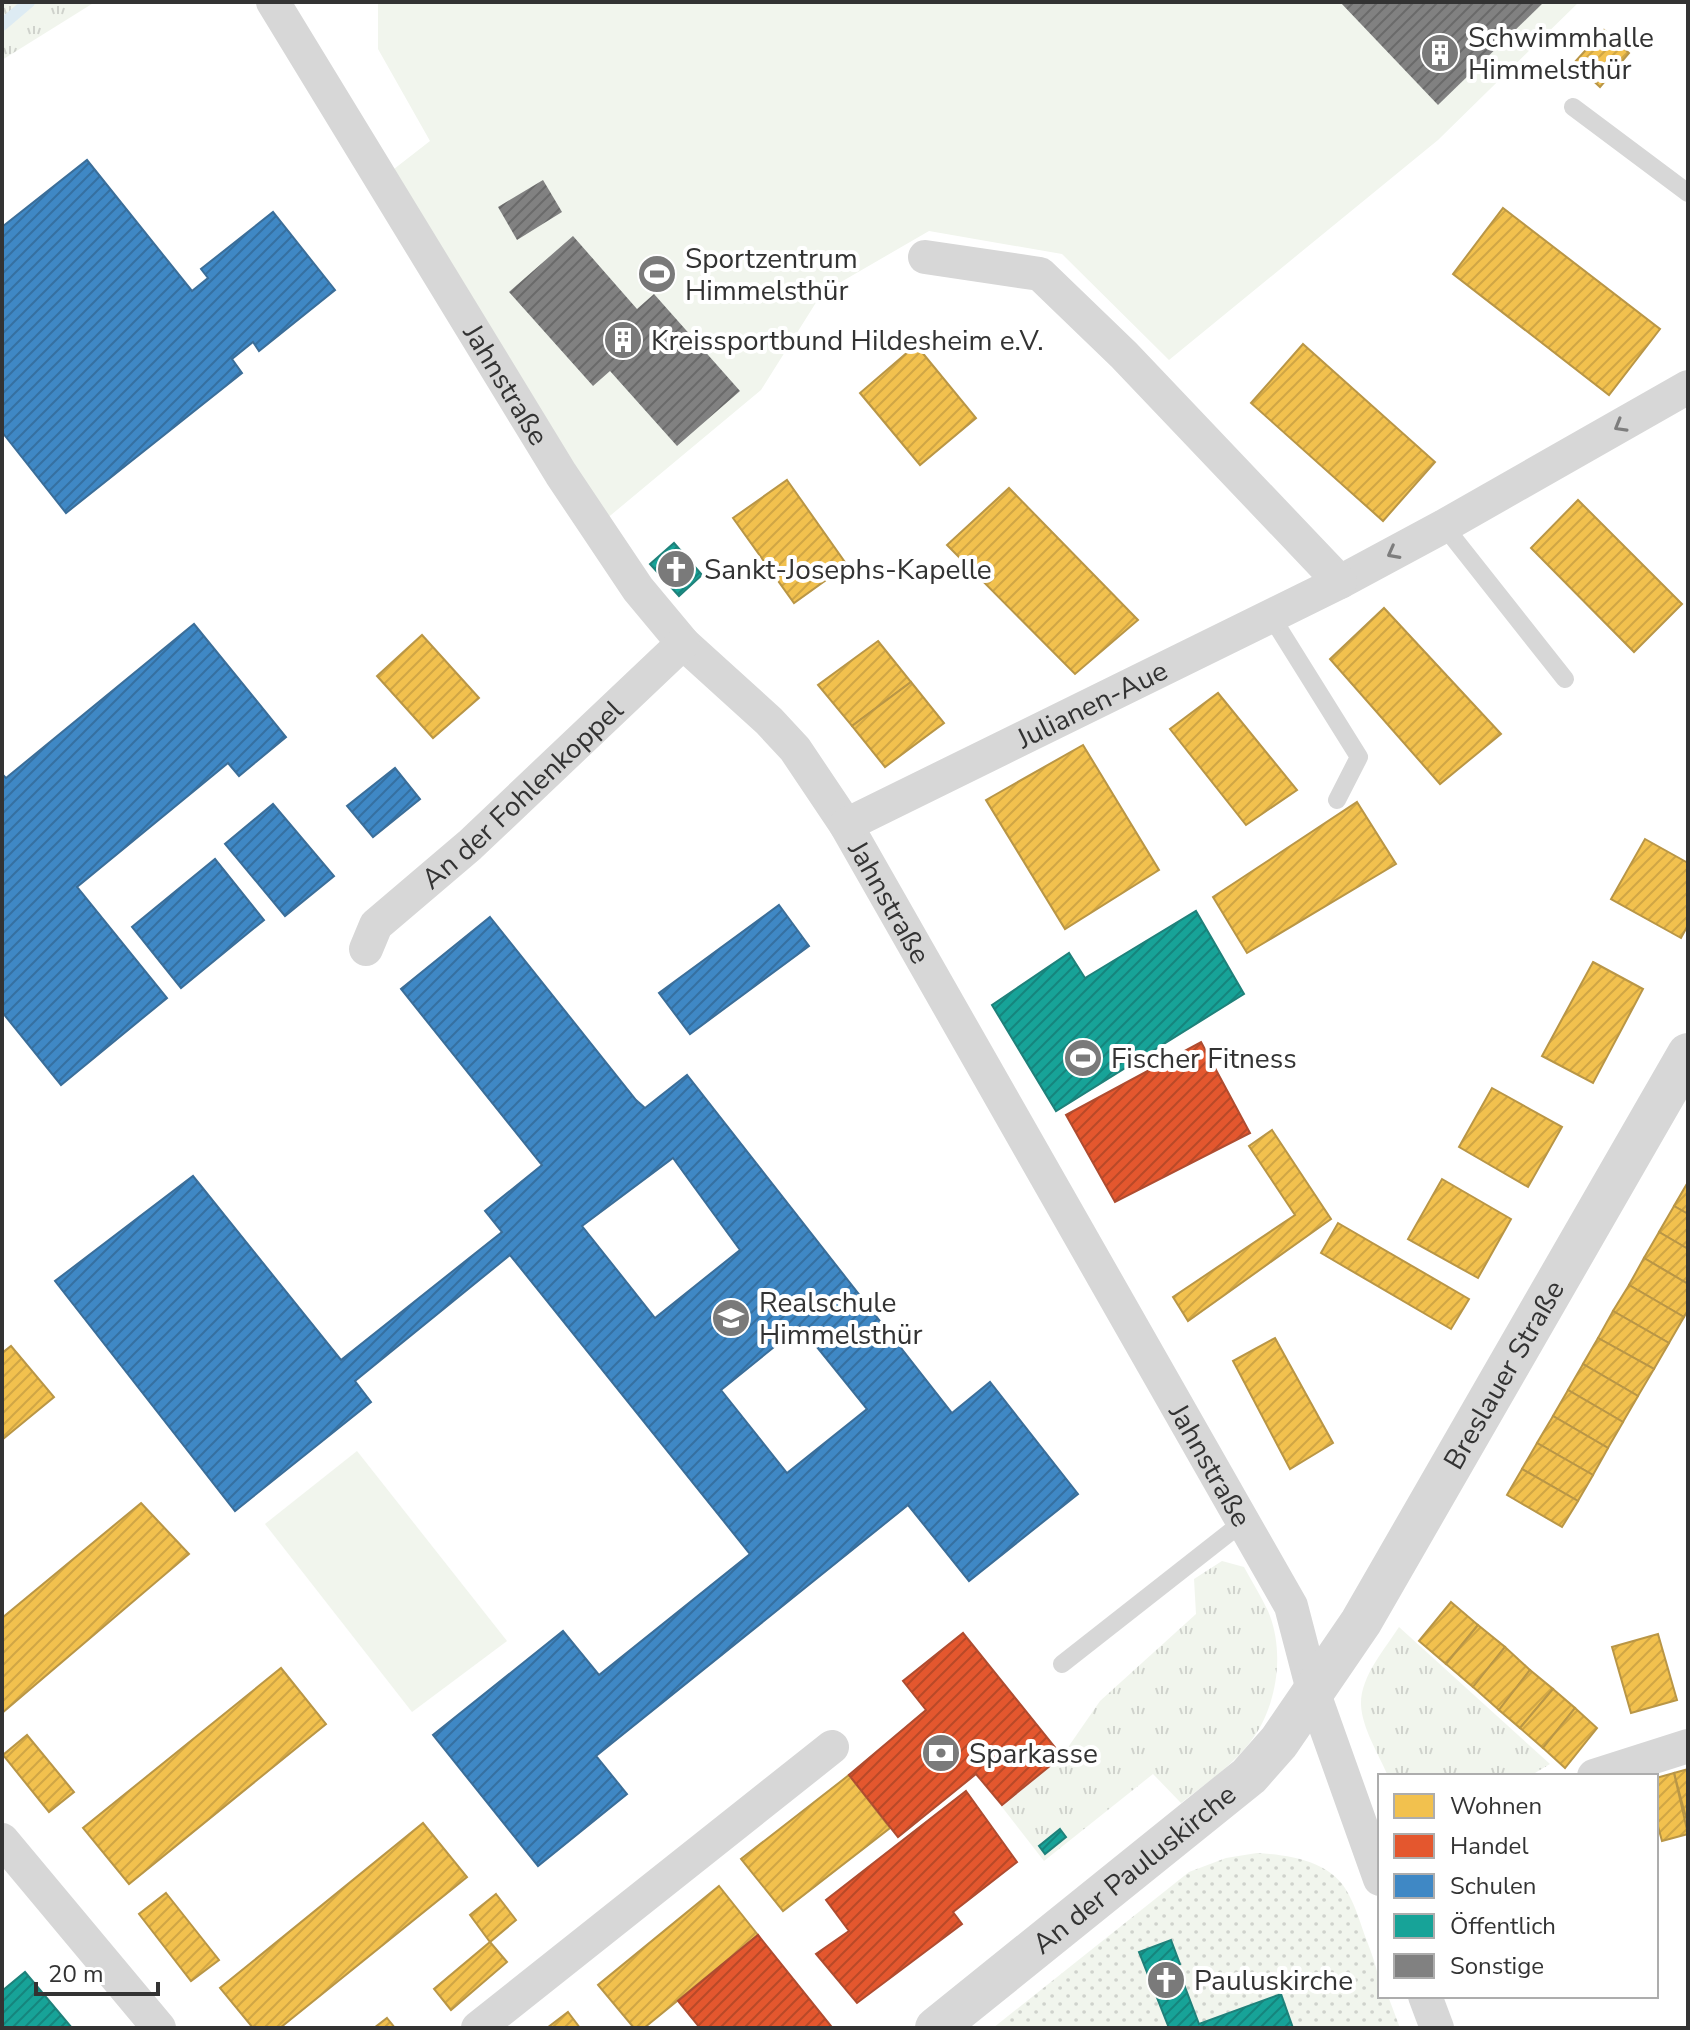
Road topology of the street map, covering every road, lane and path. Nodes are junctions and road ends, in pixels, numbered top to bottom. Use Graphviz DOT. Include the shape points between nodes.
graph roads {
  1 [pos="273,2"];
  2 [pos="1573,107"];
  3 [pos="1688,193"];
  4 [pos="925,257"];
  5 [pos="1688,387"];
  6 [pos="1444,526"];
  7 [pos="1340,582"];
  8 [pos="1271,616"];
  9 [pos="683,643"];
  10 [pos="1565,679"];
  11 [pos="1337,800"];
  12 [pos="846,825"];
  13 [pos="366,949"];
  14 [pos="1688,1054"];
  15 [pos="1243,1522"];
  16 [pos="1062,1664"];
  17 [pos="1314,1694"];
  18 [pos="1688,1746"];
  19 [pos="832,1747"];
  20 [pos="1600,1774"];
  21 [pos="2,1840"];
  22 [pos="1378,1873"];
  23 [pos="1426,1998"];
  24 [pos="159,2028"];
  25 [pos="478,2028"];
  26 [pos="936,2028"];
  27 [pos="1437,2028"];
  1 -- 9 [label="street, Jahnstraße" via="561,474 638,589"];
  2 -- 3 [label="lane"];
  4 -- 7 [label="street" via="1040,274"];
  5 -- 6 [label="street, Julianen-Aue, one-way"];
  6 -- 7 [label="street, Julianen-Aue, one-way"];
  6 -- 10 [label="lane"];
  7 -- 8 [label="street, Julianen-Aue"];
  8 -- 11 [label="lane" via="1359,757"];
  8 -- 12 [label="street, Julianen-Aue"];
  9 -- 12 [label="street, Jahnstraße" via="795,749"];
  9 -- 13 [label="street, An der Fohlenkoppel" via="470,845 376,925"];
  12 -- 15 [label="street, Jahnstraße"];
  14 -- 17 [label="street, Breslauer Straße" via="1370,1608"];
  15 -- 16 [label="lane"];
  15 -- 17 [label="street, Jahnstraße" via="1291,1606"];
  17 -- 22 [label="street, Jahnstraße"];
  17 -- 26 [label="street, An der Pauluskirche" via="1249,1776"];
  18 -- 20 [label="street"];
  19 -- 25 [label="street"];
  21 -- 24 [label="street"];
  23 -- 27 [label="street"];
}
